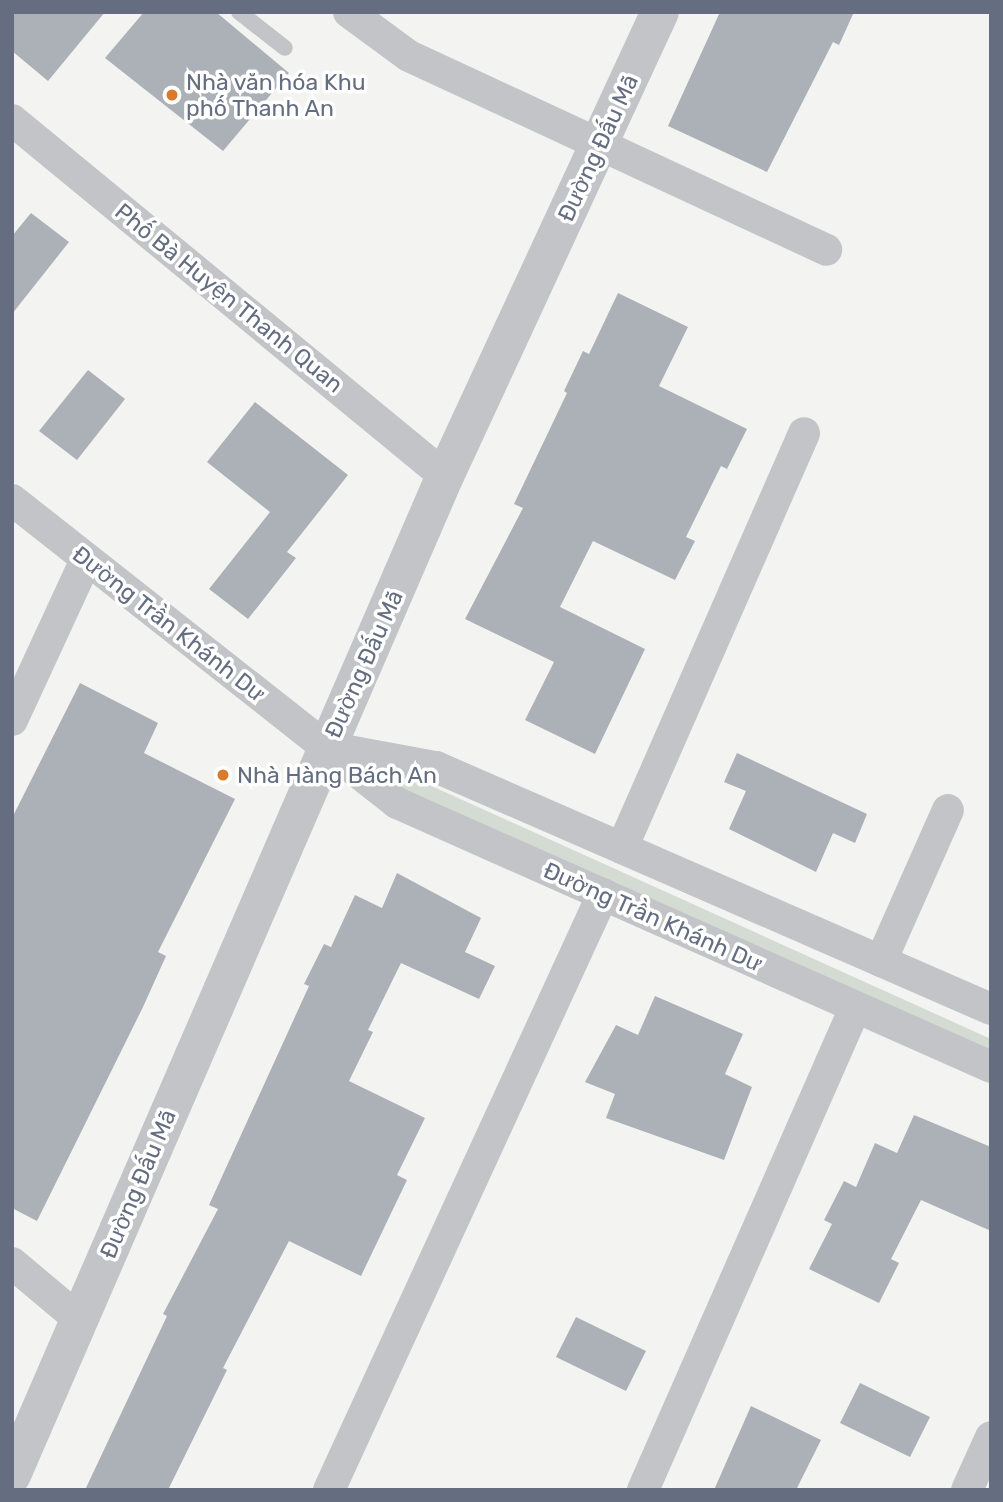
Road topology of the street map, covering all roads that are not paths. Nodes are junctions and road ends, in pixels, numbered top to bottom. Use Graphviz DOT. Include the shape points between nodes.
graph roads {
  1 [pos="239,12"];
  2 [pos="349,12"];
  3 [pos="660,12"];
  4 [pos="285,48"];
  5 [pos="12,120"];
  6 [pos="599,146"];
  7 [pos="826,250"];
  8 [pos="804,433"];
  9 [pos="445,477"];
  10 [pos="12,500"];
  11 [pos="86,560"];
  12 [pos="12,720"];
  13 [pos="327,748"];
  14 [pos="948,810"];
  15 [pos="622,848"];
  16 [pos="603,894"];
  17 [pos="881,961"];
  18 [pos="855,1009"];
  19 [pos="991,1009"];
  20 [pos="991,1068"];
  21 [pos="12,1263"];
  22 [pos="80,1320"];
  23 [pos="991,1437"];
  24 [pos="12,1475"];
  25 [pos="970,1489"];
  26 [pos="330,1490"];
  27 [pos="643,1490"];
  1 -- 4 [label="lane"];
  2 -- 6 [label="street" via="410,56"];
  3 -- 6 [label="street, Đường Đấu Mã"];
  5 -- 9 [label="street, Phố Bà Huyện Thanh Quan"];
  6 -- 7 [label="street"];
  6 -- 9 [label="street, Đường Đấu Mã"];
  8 -- 15 [label="street"];
  9 -- 13 [label="street, Đường Đấu Mã"];
  10 -- 11 [label="street, Đường Trần Khánh Dư"];
  11 -- 12 [label="street"];
  11 -- 13 [label="street, Đường Trần Khánh Dư"];
  13 -- 15 [label="street, Đường Trần Khánh Dư" via="436,767"];
  13 -- 16 [label="street, Đường Trần Khánh Dư" via="397,803"];
  13 -- 22 [label="street, Đường Đấu Mã"];
  14 -- 17 [label="street"];
  15 -- 17 [label="street, Đường Trần Khánh Dư"];
  16 -- 18 [label="street, Đường Trần Khánh Dư"];
  16 -- 26 [label="street"];
  17 -- 19 [label="street, Đường Trần Khánh Dư"];
  18 -- 20 [label="street, Đường Trần Khánh Dư"];
  18 -- 27 [label="street"];
  21 -- 22 [label="street"];
  22 -- 24 [label="street, Đường Đấu Mã"];
  23 -- 25 [label="street"];
}
